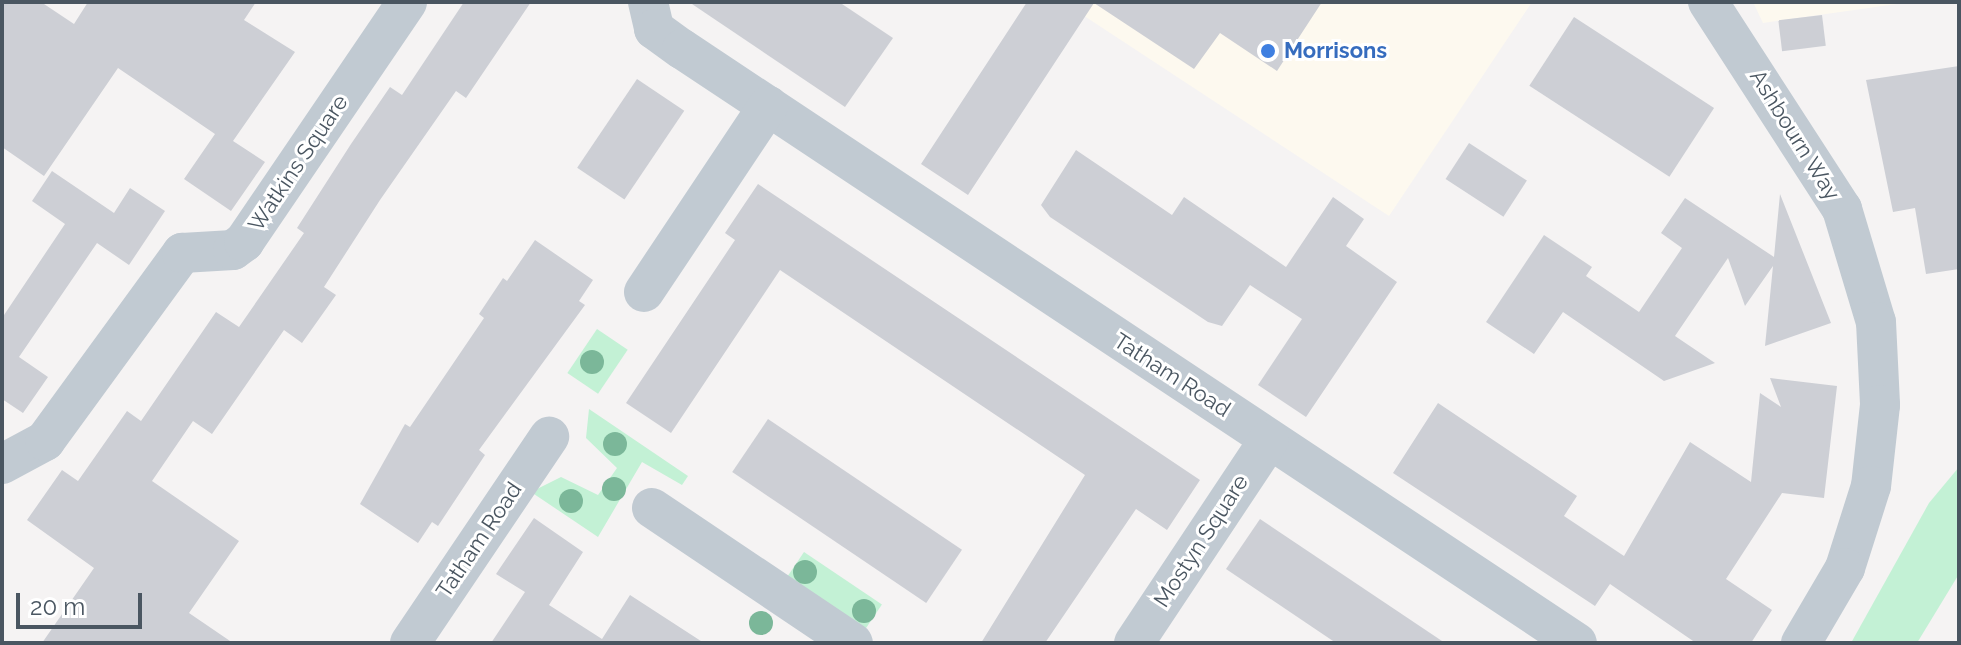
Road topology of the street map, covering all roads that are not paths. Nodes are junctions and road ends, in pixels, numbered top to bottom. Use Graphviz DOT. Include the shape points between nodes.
graph roads {
  1 [pos="407,2"];
  2 [pos="648,2"];
  3 [pos="1708,2"];
  4 [pos="768,106"];
  5 [pos="644,292"];
  6 [pos="549,437"];
  7 [pos="1269,440"];
  8 [pos="4,457"];
  9 [pos="652,508"];
  10 [pos="410,643"];
  11 [pos="853,643"];
  12 [pos="1134,643"];
  13 [pos="1577,643"];
  14 [pos="1801,643"];
  1 -- 8 [label="street, Watkins Square" via="244,242 233,250 182,253 45,441"];
  2 -- 4 [label="street, Tatham Road" via="654,29"];
  3 -- 14 [label="street, Ashbourn Way" via="1842,209 1876,322 1880,405 1871,486 1845,568"];
  4 -- 5 [label="street"];
  4 -- 7 [label="street, Tatham Road"];
  6 -- 10 [label="street, Tatham Road"];
  7 -- 12 [label="street, Mostyn Square"];
  7 -- 13 [label="street, Tatham Road"];
  9 -- 11 [label="street"];
}
